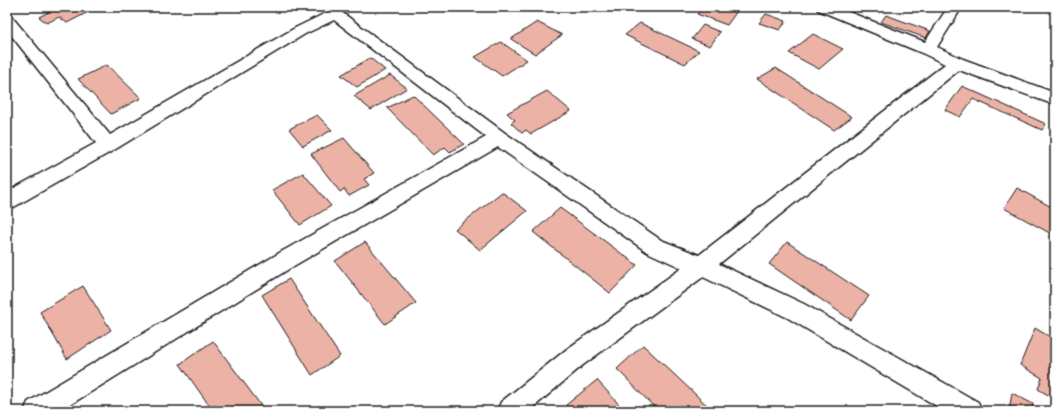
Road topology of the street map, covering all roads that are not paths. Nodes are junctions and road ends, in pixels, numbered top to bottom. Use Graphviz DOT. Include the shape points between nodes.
graph roads {
  1 [pos="823,7"];
  2 [pos="955,7"];
  3 [pos="341,11"];
  4 [pos="7,20"];
  5 [pos="928,49"];
  6 [pos="957,63"];
  7 [pos="1055,99"];
  8 [pos="498,138"];
  9 [pos="108,145"];
  10 [pos="7,201"];
  11 [pos="701,266"];
  12 [pos="37,411"];
  13 [pos="510,411"];
  14 [pos="969,411"];
  1 -- 5 [label="street"];
  2 -- 5 [label="street"];
  3 -- 8 [label="street"];
  3 -- 9 [label="street" via="300,31"];
  4 -- 9 [label="street"];
  5 -- 6 [label="street"];
  6 -- 7 [label="street"];
  6 -- 11 [label="street"];
  8 -- 11 [label="street" via="654,246"];
  8 -- 12 [label="street" via="289,258"];
  9 -- 10 [label="street"];
  11 -- 13 [label="street" via="575,357"];
  11 -- 14 [label="street" via="796,311"];
}
